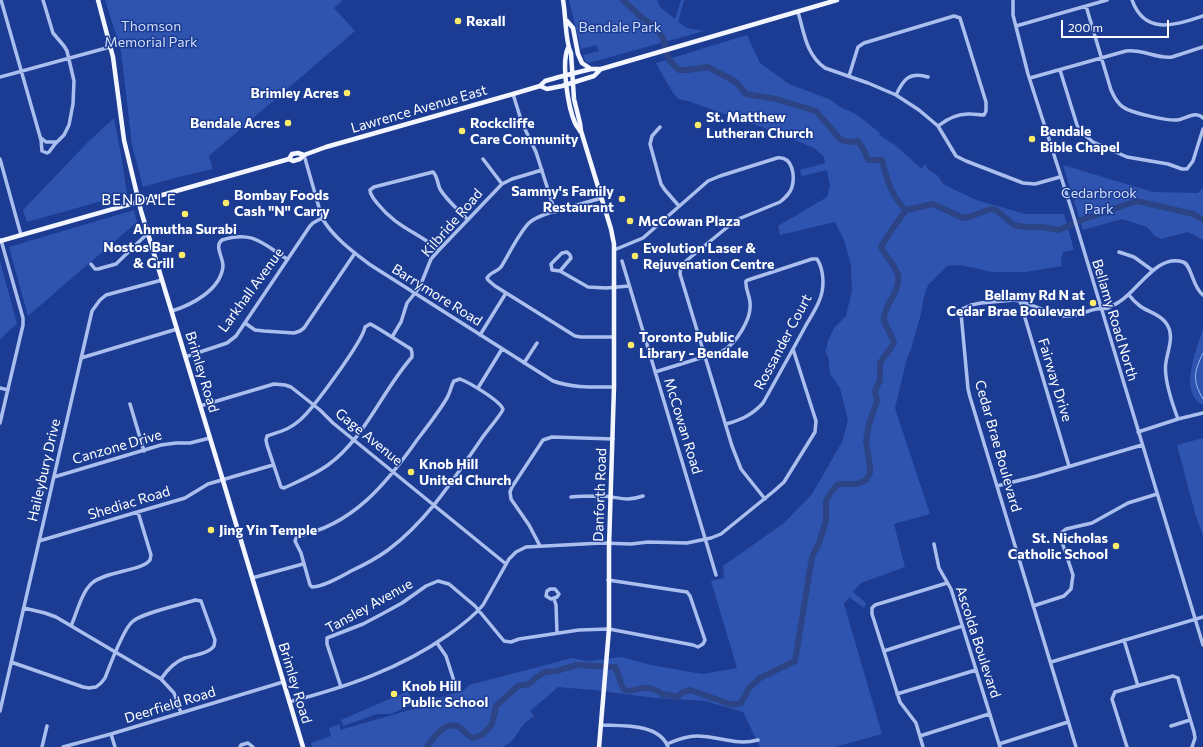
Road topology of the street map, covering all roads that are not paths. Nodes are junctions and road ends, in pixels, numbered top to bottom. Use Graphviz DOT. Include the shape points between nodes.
graph roads {
  1 [pos="1,0"];
  2 [pos="43,0"];
  3 [pos="98,0"];
  4 [pos="563,0"];
  5 [pos="837,0"];
  6 [pos="1013,0"];
  7 [pos="1107,0"];
  8 [pos="1132,0"];
  9 [pos="1086,6"];
  10 [pos="798,12"];
  11 [pos="1203,16"];
  12 [pos="566,20"];
  13 [pos="1016,26"];
  14 [pos="110,47"];
  15 [pos="1203,47"];
  16 [pos="568,48"];
  17 [pos="1102,57"];
  18 [pos="69,58"];
  19 [pos="591,69"];
  20 [pos="601,69"];
  21 [pos="1060,70"];
  22 [pos="21,72"];
  23 [pos="572,73"];
  24 [pos="566,75"];
  25 [pos="849,76"];
  26 [pos="0,77"];
  27 [pos="928,77"];
  28 [pos="1030,78"];
  29 [pos="572,83"];
  30 [pos="566,84"];
  31 [pos="540,86"];
  32 [pos="513,94"];
  33 [pos="896,95"];
  34 [pos="1203,118"];
  35 [pos="938,126"];
  36 [pos="660,128"];
  37 [pos="1203,129"];
  38 [pos="581,131"];
  39 [pos="40,137"];
  40 [pos="57,141"];
  41 [pos="304,155"];
  42 [pos="0,159"];
  43 [pos="483,159"];
  44 [pos="542,170"];
  45 [pos="1060,177"];
  46 [pos="502,184"];
  47 [pos="602,198"];
  48 [pos="138,201"];
  49 [pos="679,206"];
  50 [pos="555,212"];
  51 [pos="322,218"];
  52 [pos="468,220"];
  53 [pos="148,233"];
  54 [pos="21,235"];
  55 [pos="1,240"];
  56 [pos="439,250"];
  57 [pos="614,250"];
  58 [pos="1120,252"];
  59 [pos="355,253"];
  60 [pos="287,260"];
  61 [pos="622,261"];
  62 [pos="91,264"];
  63 [pos="560,270"];
  64 [pos="1152,270"];
  65 [pos="162,280"];
  66 [pos="630,286"];
  67 [pos="614,287"];
  68 [pos="415,293"];
  69 [pos="506,293"];
  70 [pos="1129,295"];
  71 [pos="1203,295"];
  72 [pos="1020,301"];
  73 [pos="1100,308"];
  74 [pos="172,311"];
  75 [pos="245,324"];
  76 [pos="177,330"];
  77 [pos="480,335"];
  78 [pos="392,337"];
  79 [pos="614,337"];
  80 [pos="537,343"];
  81 [pos="502,349"];
  82 [pos="793,349"];
  83 [pos="185,356"];
  84 [pos="705,356"];
  85 [pos="81,358"];
  86 [pos="524,363"];
  87 [pos="655,372"];
  88 [pos="614,387"];
  89 [pos="0,388"];
  90 [pos="478,388"];
  91 [pos="8,390"];
  92 [pos="130,404"];
  93 [pos="200,406"];
  94 [pos="314,406"];
  95 [pos="1203,413"];
  96 [pos="1178,419"];
  97 [pos="0,423"];
  98 [pos="726,424"];
  99 [pos="1138,432"];
  100 [pos="210,438"];
  101 [pos="354,439"];
  102 [pos="613,439"];
  103 [pos="1142,445"];
  104 [pos="144,451"];
  105 [pos="274,465"];
  106 [pos="1069,466"];
  107 [pos="394,472"];
  108 [pos="54,477"];
  109 [pos="223,480"];
  110 [pos="997,486"];
  111 [pos="1157,494"];
  112 [pos="643,496"];
  113 [pos="571,497"];
  114 [pos="611,497"];
  115 [pos="764,499"];
  116 [pos="434,505"];
  117 [pos="138,512"];
  118 [pos="705,539"];
  119 [pos="39,541"];
  120 [pos="609,543"];
  121 [pos="934,544"];
  122 [pos="540,546"];
  123 [pos="303,564"];
  124 [pos="506,564"];
  125 [pos="716,575"];
  126 [pos="252,578"];
  127 [pos="608,580"];
  128 [pos="947,583"];
  129 [pos="554,599"];
  130 [pos="1033,606"];
  131 [pos="24,608"];
  132 [pos="478,610"];
  133 [pos="1203,617"];
  134 [pos="1195,619"];
  135 [pos="71,626"];
  136 [pos="962,626"];
  137 [pos="609,629"];
  138 [pos="557,632"];
  139 [pos="1124,640"];
  140 [pos="437,643"];
  141 [pos="1203,645"];
  142 [pos="884,650"];
  143 [pos="116,652"];
  144 [pos="11,662"];
  145 [pos="1051,662"];
  146 [pos="976,670"];
  147 [pos="161,679"];
  148 [pos="454,681"];
  149 [pos="283,682"];
  150 [pos="1138,686"];
  151 [pos="341,687"];
  152 [pos="897,694"];
  153 [pos="289,702"];
  154 [pos="0,711"];
  155 [pos="181,713"];
  156 [pos="989,714"];
  157 [pos="1190,720"];
  158 [pos="1068,722"];
  159 [pos="601,725"];
  160 [pos="47,726"];
  161 [pos="1171,726"];
  162 [pos="111,734"];
  163 [pos="920,736"];
  164 [pos="758,740"];
  165 [pos="667,745"];
  166 [pos="999,746"];
  167 [pos="42,747"];
  168 [pos="63,747"];
  169 [pos="115,747"];
  170 [pos="240,747"];
  171 [pos="253,747"];
  172 [pos="302,747"];
  173 [pos="599,747"];
  174 [pos="923,747"];
  175 [pos="1076,747"];
  176 [pos="1127,747"];
  177 [pos="1192,747"];
  1 -- 22 [label="street"];
  2 -- 18 [label="street" via="52,31 64,46"];
  3 -- 14 [label="main road, Brimley Road"];
  4 -- 12 [label="main road"];
  5 -- 10 [label="main road, Lawrence Avenue East"];
  6 -- 13 [label="street, Bellamy Road North"];
  7 -- 9 [label="street"];
  8 -- 11 [label="street" via="1136,11 1155,24 1173,25"];
  9 -- 13 [label="street"];
  9 -- 17 [label="street"];
  10 -- 20 [label="main road, Lawrence Avenue East"];
  10 -- 25 [label="street" via="814,59 825,68"];
  12 -- 16 [label="main road"];
  12 -- 19 [label="main road" via="573,28 582,63"];
  13 -- 28 [label="street, Bellamy Road North"];
  14 -- 18 [label="street"];
  14 -- 48 [label="main road, Brimley Road" via="124,140"];
  15 -- 17 [label="street" via="1172,57 1132,50"];
  16 -- 23 [label="main road" via="571,54"];
  16 -- 24 [label="main road" via="565,54"];
  17 -- 21 [label="street"];
  17 -- 34 [label="street" via="1111,90 1123,107 1169,120 1197,114"];
  18 -- 22 [label="street"];
  18 -- 40 [label="street" via="74,81 74,104 67,130"];
  19 -- 20 [label="main road, Lawrence Avenue East"];
  19 -- 23 [label="main road, Lawrence Avenue East"];
  20 -- 29 [label="main road, Lawrence Avenue East" via="594,76"];
  21 -- 28 [label="street"];
  21 -- 37 [label="street" via="1074,118 1081,132 1092,142 1123,156 1187,168 1193,161"];
  22 -- 26 [label="street"];
  22 -- 39 [label="street"];
  23 -- 24 [label="main road, Lawrence Avenue East"];
  23 -- 29 [label="main road"];
  24 -- 30 [label="main road"];
  24 -- 31 [label="main road, Lawrence Avenue East" via="545,81"];
  25 -- 33 [label="street"];
  25 -- 35 [label="street" via="858,47 864,43 954,16 960,18 986,102 986,111 984,115 960,114"];
  27 -- 33 [label="street" via="914,75 907,78 900,85"];
  28 -- 45 [label="street, Bellamy Road North"];
  29 -- 30 [label="main road, Lawrence Avenue East"];
  29 -- 38 [label="main road"];
  30 -- 31 [label="main road, Lawrence Avenue East" via="547,89"];
  30 -- 38 [label="main road" via="575,124"];
  31 -- 32 [label="main road, Lawrence Avenue East"];
  32 -- 41 [label="main road, Lawrence Avenue East"];
  32 -- 44 [label="street"];
  33 -- 35 [label="street"];
  35 -- 45 [label="street" via="956,156 966,161 1024,183 1035,184"];
  36 -- 49 [label="street" via="652,136 650,144 662,184"];
  38 -- 47 [label="main road"];
  39 -- 40 [label="street" via="50,143"];
  39 -- 40 [label="street" via="45,153 49,152"];
  41 -- 48 [label="main road, Lawrence Avenue East" via="292,154 289,159"];
  41 -- 51 [label="street, Barrymore Road"];
  42 -- 54 [label="street"];
  43 -- 46 [label="street"];
  44 -- 46 [label="street, Kilbride Road"];
  44 -- 50 [label="street"];
  45 -- 73 [label="street, Bellamy Road North"];
  46 -- 52 [label="street, Kilbride Road"];
  47 -- 50 [label="street"];
  47 -- 57 [label="main road, Danforth Road"];
  48 -- 53 [label="main road, Brimley Road"];
  48 -- 54 [label="main road, Lawrence Avenue East"];
  49 -- 57 [label="street" via="643,238"];
  49 -- 84 [label="street" via="708,182 720,176 781,158 789,161 791,165 792,188 785,198 736,220 681,267 680,274"];
  50 -- 69 [label="street" via="528,224 498,270 489,274 488,280"];
  51 -- 59 [label="street, Barrymore Road" via="332,232"];
  51 -- 60 [label="street, Larkhall Avenue" via="310,226"];
  52 -- 56 [label="street, Kilbride Road"];
  52 -- 56 [label="street" via="440,189 433,172 370,190 373,198 400,226"];
  53 -- 62 [label="street" via="116,264 98,270"];
  53 -- 65 [label="main road, Brimley Road"];
  54 -- 55 [label="main road, Lawrence Avenue East"];
  55 -- 91 [label="street" via="23,318"];
  56 -- 68 [label="street, Kilbride Road" via="431,259 424,279"];
  57 -- 67 [label="main road, Danforth Road"];
  58 -- 64 [label="street"];
  59 -- 68 [label="street, Barrymore Road"];
  59 -- 75 [label="street" via="300,331 255,330"];
  60 -- 74 [label="street" via="255,238 245,236 222,240 218,247 222,255 221,273 215,283 199,299"];
  60 -- 75 [label="street, Larkhall Avenue"];
  61 -- 66 [label="street, McCowan Road"];
  63 -- 63 [label="street" via="552,270 551,264 562,253 567,252 571,258"];
  63 -- 67 [label="street" via="588,287"];
  64 -- 70 [label="street, Cedar Brae Boulevard"];
  64 -- 71 [label="street" via="1162,264 1183,262 1190,271 1195,286"];
  65 -- 74 [label="main road, Brimley Road"];
  65 -- 85 [label="street, Haileybury Drive" via="115,292 100,300 92,311"];
  66 -- 67 [label="street"];
  66 -- 87 [label="street, McCowan Road"];
  67 -- 79 [label="main road, Danforth Road"];
  68 -- 77 [label="street, Barrymore Road"];
  68 -- 78 [label="street, Kilbride Road" via="407,303 401,322"];
  69 -- 77 [label="street"];
  69 -- 79 [label="street" via="575,336"];
  70 -- 73 [label="street, Cedar Brae Boulevard" via="1108,308"];
  70 -- 96 [label="street" via="1140,306 1166,322 1169,328 1171,335 1166,376"];
  72 -- 73 [label="street, Cedar Brae Boulevard" via="1064,316 1074,316"];
  72 -- 106 [label="street, Fairway Drive"];
  72 -- 110 [label="street, Cedar Brae Boulevard" via="981,303 964,308 961,313 968,389"];
  73 -- 99 [label="street, Bellamy Road North"];
  74 -- 76 [label="main road, Brimley Road"];
  75 -- 83 [label="street, Larkhall Avenue" via="227,343"];
  76 -- 83 [label="main road, Brimley Road"];
  76 -- 85 [label="street"];
  77 -- 81 [label="street, Barrymore Road"];
  78 -- 94 [label="street" via="372,324 366,326 357,344"];
  78 -- 101 [label="street" via="411,349 412,357"];
  79 -- 88 [label="main road, Danforth Road"];
  80 -- 86 [label="street"];
  81 -- 86 [label="street, Barrymore Road"];
  81 -- 90 [label="street"];
  82 -- 84 [label="street, Rossander Court" via="820,301 823,277 817,259 746,281 751,305 748,318 731,345 723,351"];
  82 -- 98 [label="street, Rossander Court" via="757,410 743,419"];
  82 -- 115 [label="street" via="816,421 816,429 784,482"];
  83 -- 93 [label="main road, Brimley Road"];
  84 -- 87 [label="street, Rossander Court"];
  84 -- 98 [label="street"];
  85 -- 108 [label="street, Haileybury Drive"];
  86 -- 88 [label="street, Barrymore Road" via="559,383"];
  87 -- 118 [label="street, McCowan Road"];
  88 -- 102 [label="main road, Danforth Road"];
  89 -- 91 [label="street"];
  90 -- 107 [label="street" via="460,379 454,381 448,397"];
  90 -- 116 [label="street" via="500,404 502,412"];
  91 -- 97 [label="street"];
  92 -- 104 [label="street"];
  93 -- 94 [label="street, Gage Avenue" via="274,384 291,387"];
  93 -- 100 [label="main road, Brimley Road"];
  94 -- 101 [label="street, Gage Avenue"];
  94 -- 105 [label="street" via="292,427 267,436"];
  95 -- 96 [label="street"];
  96 -- 99 [label="street"];
  98 -- 115 [label="street" via="741,469"];
  99 -- 103 [label="street, Bellamy Road North"];
  100 -- 104 [label="street, Canzone Drive" via="190,443 170,443"];
  100 -- 109 [label="main road, Brimley Road"];
  101 -- 105 [label="street" via="329,464 284,488 279,483"];
  101 -- 107 [label="street, Gage Avenue"];
  102 -- 114 [label="main road, Danforth Road"];
  102 -- 122 [label="street" via="552,437 543,440 510,492 512,502"];
  103 -- 106 [label="street"];
  103 -- 111 [label="street, Bellamy Road North"];
  104 -- 108 [label="street, Canzone Drive"];
  105 -- 109 [label="street, Shediac Road"];
  106 -- 110 [label="street"];
  107 -- 116 [label="street, Gage Avenue"];
  107 -- 123 [label="street" via="360,506 326,527 297,536 295,541"];
  108 -- 119 [label="street, Haileybury Drive"];
  109 -- 117 [label="street, Shediac Road" via="208,484 185,498"];
  109 -- 126 [label="main road, Brimley Road"];
  110 -- 130 [label="street, Cedar Brae Boulevard"];
  111 -- 130 [label="street" via="1128,503 1092,523 1061,533 1073,575 1071,590 1064,596"];
  111 -- 134 [label="street, Bellamy Road North"];
  112 -- 114 [label="street" via="633,499"];
  113 -- 114 [label="street"];
  114 -- 120 [label="main road, Danforth Road"];
  115 -- 118 [label="street" via="721,534"];
  116 -- 123 [label="street" via="422,520 388,550 344,576 312,587"];
  116 -- 124 [label="street, Gage Avenue"];
  117 -- 119 [label="street, Shediac Road"];
  117 -- 135 [label="street" via="150,560 143,565 106,575 92,584"];
  118 -- 120 [label="street" via="688,543"];
  118 -- 125 [label="street, McCowan Road"];
  119 -- 131 [label="street, Haileybury Drive"];
  120 -- 122 [label="street"];
  120 -- 127 [label="main road, Danforth Road"];
  121 -- 128 [label="street, Ascolda Boulevard"];
  122 -- 124 [label="street" via="521,549"];
  123 -- 126 [label="street"];
  124 -- 132 [label="street"];
  126 -- 149 [label="main road, Brimley Road"];
  127 -- 137 [label="main road, Danforth Road"];
  127 -- 137 [label="street, Tansley Avenue" via="687,592 704,640 698,647"];
  128 -- 136 [label="street, Ascolda Boulevard"];
  128 -- 142 [label="street" via="872,608"];
  129 -- 138 [label="street"];
  130 -- 145 [label="street, Cedar Brae Boulevard"];
  131 -- 135 [label="street" via="45,613"];
  131 -- 144 [label="street, Haileybury Drive"];
  132 -- 138 [label="street, Tansley Avenue" via="504,641"];
  132 -- 140 [label="street"];
  132 -- 151 [label="street, Tansley Avenue" via="449,584 442,581 434,582 363,624 330,636 326,641"];
  133 -- 134 [label="street"];
  134 -- 139 [label="street"];
  134 -- 141 [label="street, Bellamy Road North"];
  135 -- 143 [label="street"];
  136 -- 142 [label="street"];
  136 -- 146 [label="street, Ascolda Boulevard"];
  137 -- 138 [label="street, Tansley Avenue"];
  137 -- 159 [label="main road, Danforth Road"];
  139 -- 145 [label="street"];
  139 -- 150 [label="street"];
  140 -- 148 [label="street" via="446,656"];
  140 -- 151 [label="street" via="387,670"];
  142 -- 152 [label="street"];
  143 -- 144 [label="street" via="103,681 98,686 89,688"];
  143 -- 147 [label="street"];
  143 -- 147 [label="street" via="129,625 136,618 195,600 201,601 215,640 214,646 210,650 174,663"];
  144 -- 154 [label="street, Haileybury Drive"];
  145 -- 158 [label="street, Cedar Brae Boulevard"];
  146 -- 152 [label="street"];
  146 -- 156 [label="street, Ascolda Boulevard"];
  147 -- 155 [label="street" via="174,692"];
  149 -- 153 [label="main road, Brimley Road"];
  149 -- 155 [label="street, Deerfield Road"];
  150 -- 157 [label="street" via="1176,676"];
  150 -- 176 [label="street" via="1115,692 1112,699"];
  151 -- 153 [label="street"];
  152 -- 163 [label="street" via="902,706 916,722"];
  153 -- 172 [label="main road, Brimley Road"];
  155 -- 162 [label="street, Deerfield Road"];
  156 -- 163 [label="street"];
  156 -- 166 [label="street, Ascolda Boulevard"];
  157 -- 161 [label="street"];
  157 -- 177 [label="street" via="1195,738"];
  158 -- 166 [label="street"];
  158 -- 175 [label="street, Cedar Brae Boulevard"];
  159 -- 165 [label="street" via="649,730 660,736"];
  159 -- 173 [label="main road, Danforth Road"];
  160 -- 167 [label="street"];
  162 -- 168 [label="street, Deerfield Road"];
  162 -- 169 [label="street"];
  163 -- 174 [label="street"];
  164 -- 165 [label="street" via="739,743 691,736"];
  170 -- 171 [label="street" via="248,743"];
}
